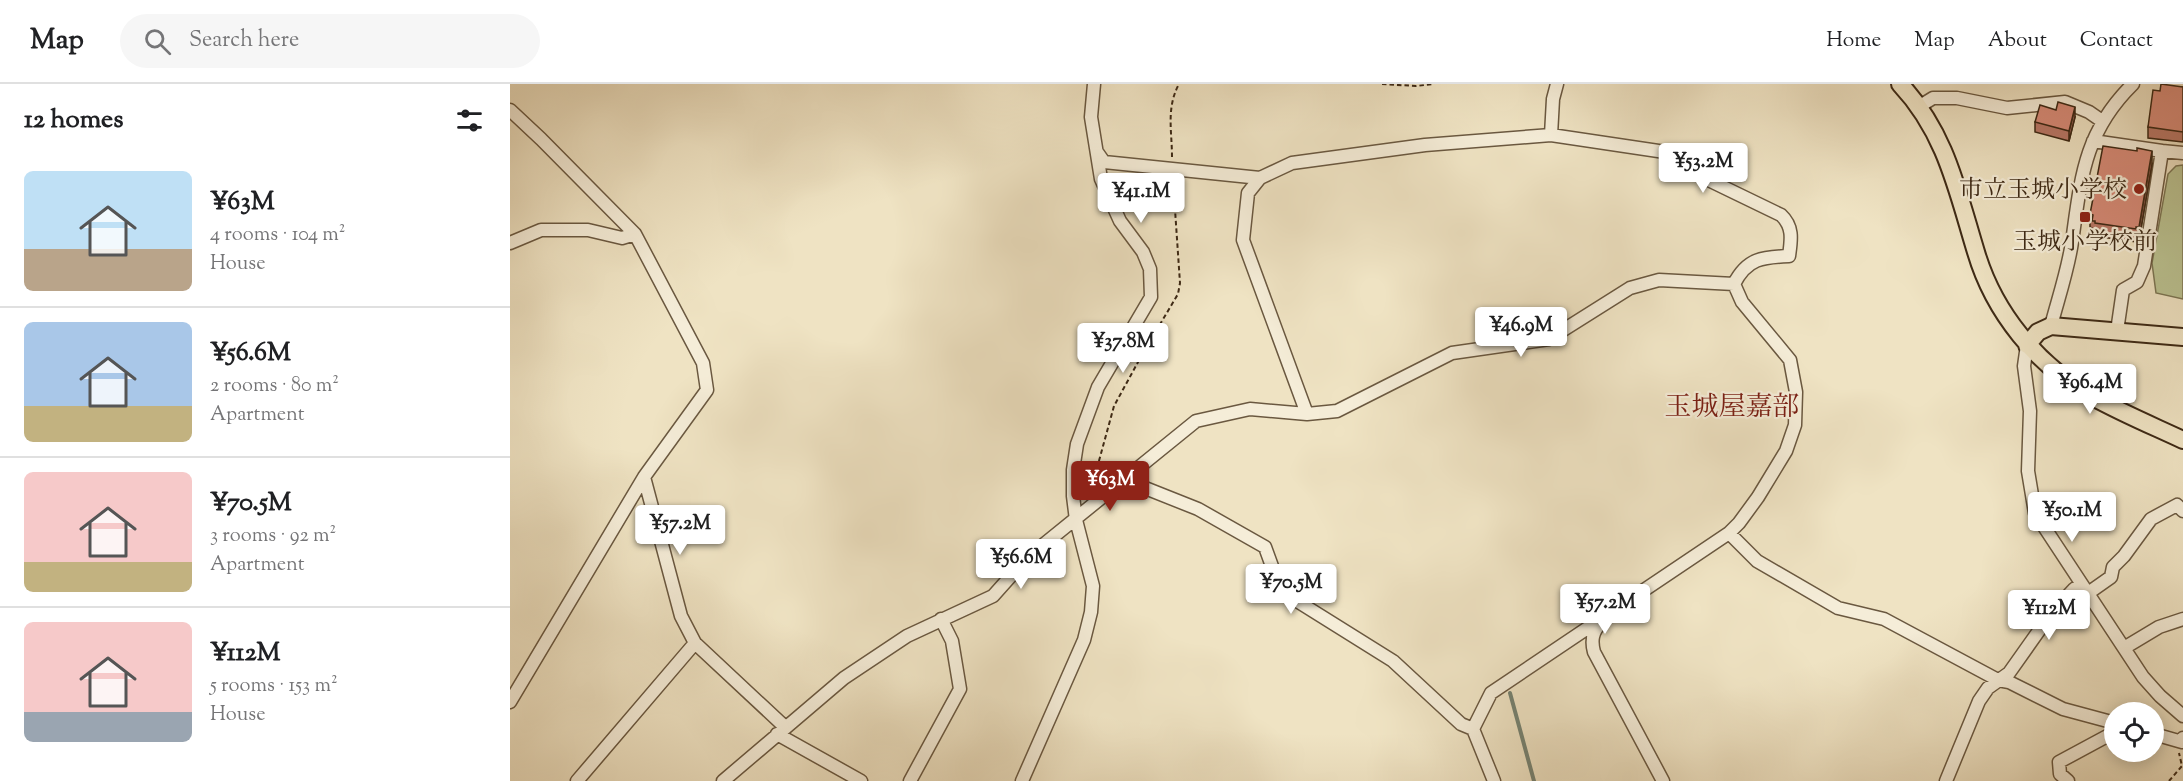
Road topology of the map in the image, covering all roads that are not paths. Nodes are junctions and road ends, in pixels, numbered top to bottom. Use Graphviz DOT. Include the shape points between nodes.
graph roads {
  1 [pos="1094,84"];
  2 [pos="1557,84"];
  3 [pos="1900,84"];
  4 [pos="2133,84"];
  5 [pos="1920,106"];
  6 [pos="510,110"];
  7 [pos="2102,121"];
  8 [pos="1551,135"];
  9 [pos="2093,141"];
  10 [pos="2162,151"];
  11 [pos="1097,152"];
  12 [pos="2183,153"];
  13 [pos="1260,178"];
  14 [pos="635,234"];
  15 [pos="510,243"];
  16 [pos="1734,284"];
  17 [pos="2051,326"];
  18 [pos="2117,331"];
  19 [pos="2183,337"];
  20 [pos="2027,345"];
  21 [pos="1307,414"];
  22 [pos="2183,440"];
  23 [pos="644,477"];
  24 [pos="1125,480"];
  25 [pos="2183,511"];
  26 [pos="1076,520"];
  27 [pos="1729,532"];
  28 [pos="2087,592"];
  29 [pos="2016,603"];
  30 [pos="1611,612"];
  31 [pos="941,619"];
  32 [pos="2183,619"];
  33 [pos="2044,622"];
  34 [pos="695,643"];
  35 [pos="2124,648"];
  36 [pos="1998,680"];
  37 [pos="510,702"];
  38 [pos="2183,716"];
  39 [pos="2104,720"];
  40 [pos="1473,729"];
  41 [pos="781,731"];
  42 [pos="2104,738"];
  43 [pos="577,781"];
  44 [pos="723,781"];
  45 [pos="861,781"];
  46 [pos="910,781"];
  47 [pos="1022,781"];
  48 [pos="1494,781"];
  49 [pos="1663,781"];
  50 [pos="1946,781"];
  51 [pos="2068,781"];
  1 -- 11 [label="street" via="1091,117"];
  2 -- 8 [label="street"];
  3 -- 5 [label="main road"];
  4 -- 7 [label="street"];
  5 -- 7 [label="street" via="1934,98 1957,98 2007,108 2065,102"];
  5 -- 20 [label="main road" via="1945,152 1987,281"];
  6 -- 14 [label="street"];
  7 -- 9 [label="street"];
  8 -- 13 [label="street" via="1425,145 1292,163"];
  8 -- 16 [label="street" via="1665,152 1688,170 1781,215 1791,232 1789,256 1752,261"];
  9 -- 10 [label="street"];
  9 -- 17 [label="street" via="2082,173 2072,244"];
  10 -- 12 [label="street"];
  10 -- 18 [label="street" via="2144,266 2137,282 2123,290"];
  11 -- 13 [label="street" via="1104,162"];
  11 -- 26 [label="street" via="1109,200 1150,269 1151,297 1098,387 1081,433 1073,470"];
  13 -- 21 [label="street" via="1248,192 1243,240"];
  14 -- 15 [label="street" via="622,238 588,230 541,230"];
  14 -- 23 [label="street" via="703,363 707,390"];
  16 -- 21 [label="street" via="1659,280 1630,288 1549,339 1452,353 1337,411"];
  16 -- 27 [label="street" via="1742,302 1790,360 1796,392 1795,424 1786,451 1758,497"];
  17 -- 18 [label="main road"];
  17 -- 20 [label="main road" via="2038,332"];
  18 -- 19 [label="main road"];
  20 -- 22 [label="main road" via="2056,373 2093,397"];
  20 -- 28 [label="street" via="2024,366 2030,411 2028,471 2035,513"];
  21 -- 24 [label="street" via="1250,410 1196,421"];
  23 -- 34 [label="street" via="681,616"];
  23 -- 37 [label="street"];
  24 -- 26 [label="street"];
  24 -- 40 [label="street" via="1198,509 1265,547 1281,591 1393,661 1461,724"];
  25 -- 28 [label="street" via="2177,506 2151,519 2113,567 2111,577"];
  26 -- 31 [label="street" via="1027,558 993,596"];
  26 -- 47 [label="street" via="1093,586 1091,612 1084,640"];
  27 -- 30 [label="street"];
  27 -- 36 [label="street" via="1757,561 1838,608 1884,619"];
  28 -- 33 [label="street" via="2084,596 2074,589"];
  28 -- 35 [label="street"];
  29 -- 33 [label="street"];
  30 -- 40 [label="street" via="1491,693"];
  30 -- 49 [label="street" via="1595,628 1591,641 1594,652"];
  31 -- 41 [label="street" via="907,636 844,678"];
  31 -- 46 [label="street" via="952,641 960,689"];
  32 -- 35 [label="street" via="2158,627"];
  33 -- 36 [label="street" via="2009,673"];
  34 -- 41 [label="street"];
  34 -- 43 [label="street"];
  35 -- 38 [label="street" via="2154,690"];
  36 -- 39 [label="street" via="2063,709"];
  36 -- 50 [label="street" via="1979,702"];
  40 -- 48 [label="street"];
  41 -- 44 [label="street"];
  41 -- 45 [label="street"];
  42 -- 51 [label="street" via="2059,762 2060,774"];
}
